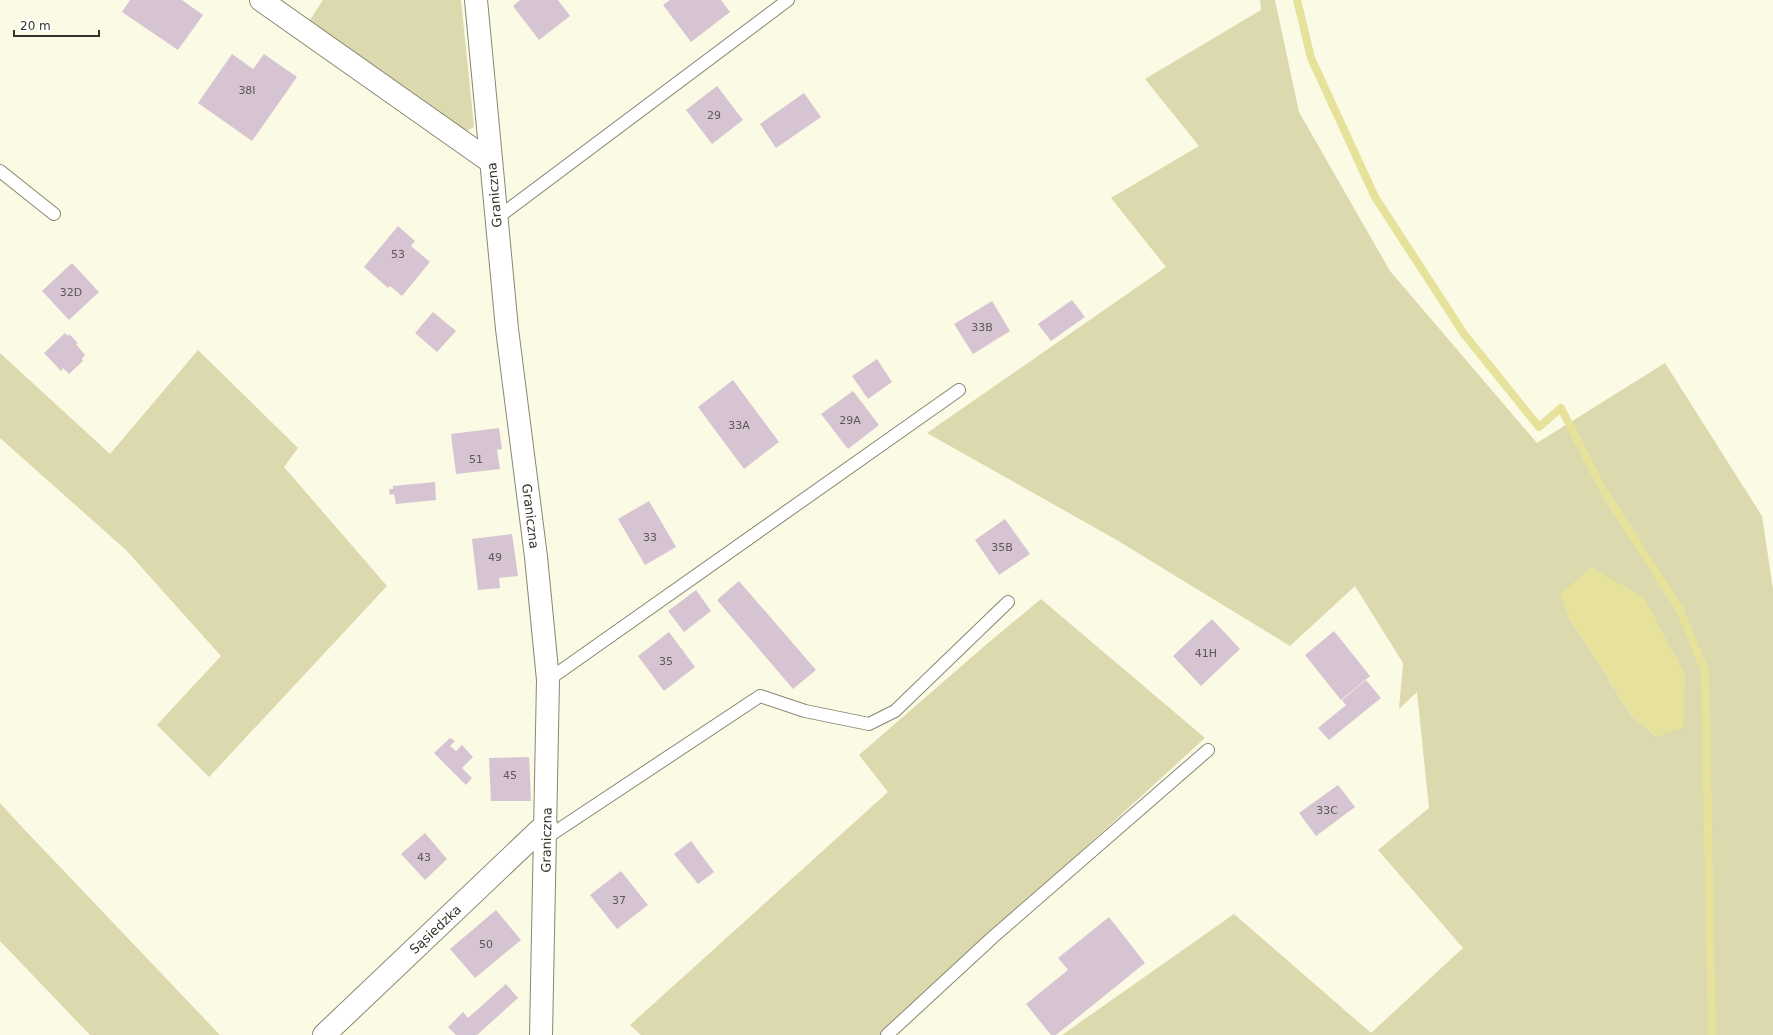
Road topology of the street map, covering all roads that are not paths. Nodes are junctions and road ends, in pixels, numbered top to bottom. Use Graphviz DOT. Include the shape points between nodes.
graph roads {
  1 [pos="261,0"];
  2 [pos="476,0"];
  3 [pos="788,0"];
  4 [pos="491,162"];
  5 [pos="0,171"];
  6 [pos="54,214"];
  7 [pos="497,218"];
  8 [pos="959,390"];
  9 [pos="1008,602"];
  10 [pos="548,680"];
  11 [pos="1208,750"];
  12 [pos="546,831"];
  13 [pos="324,1035"];
  14 [pos="542,1035"];
  15 [pos="887,1035"];
  1 -- 4 [label="street"];
  2 -- 4 [label="street, Graniczna"];
  3 -- 7 [label="lane"];
  4 -- 7 [label="street, Graniczna"];
  5 -- 6 [label="lane"];
  7 -- 10 [label="street, Graniczna" via="507,329 536,557"];
  8 -- 10 [label="lane"];
  9 -- 12 [label="lane" via="895,710 869,724 805,710 760,696"];
  10 -- 12 [label="street, Graniczna"];
  11 -- 15 [label="lane" via="993,937"];
  12 -- 13 [label="street, Sąsiedzka"];
  12 -- 14 [label="street, Graniczna"];
}
